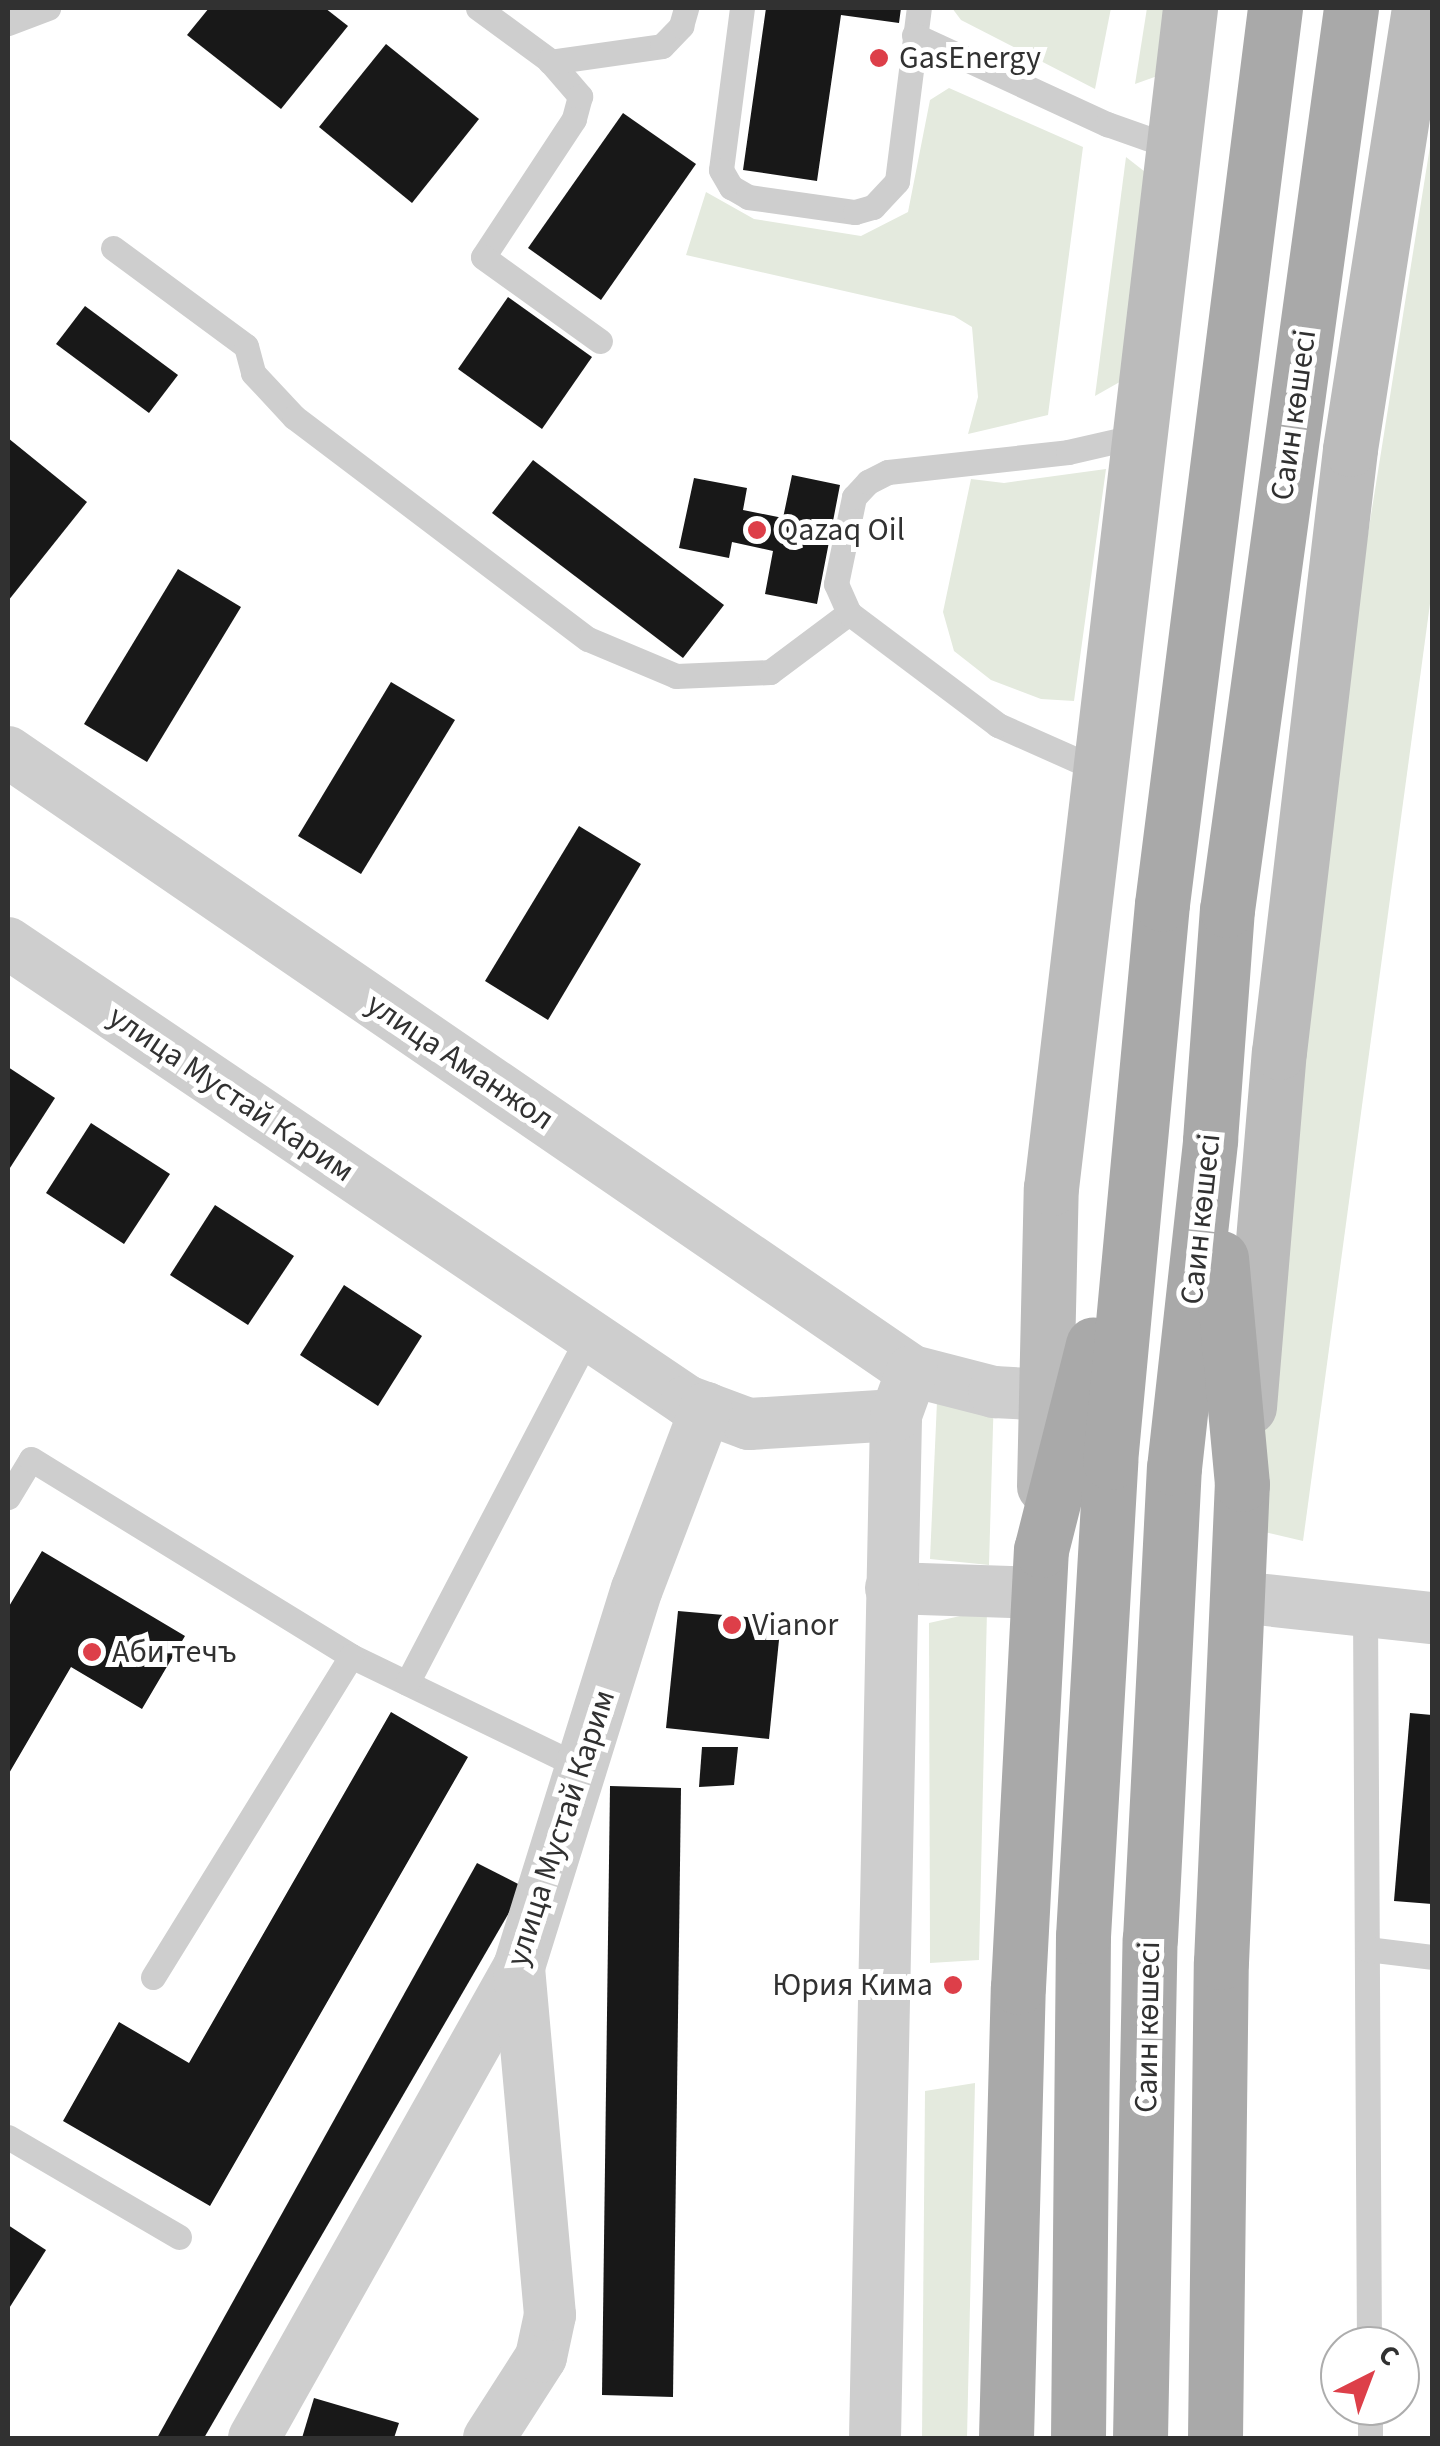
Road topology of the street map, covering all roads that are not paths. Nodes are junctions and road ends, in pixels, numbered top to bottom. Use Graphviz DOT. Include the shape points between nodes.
graph roads {
  1 [pos="48,8"];
  2 [pos="478,8"];
  3 [pos="686,8"];
  4 [pos="742,8"];
  5 [pos="919,8"];
  6 [pos="1190,8"];
  7 [pos="1276,8"];
  8 [pos="1351,8"];
  9 [pos="1419,8"];
  10 [pos="8,23"];
  11 [pos="914,35"];
  12 [pos="550,62"];
  13 [pos="1169,146"];
  14 [pos="112,248"];
  15 [pos="600,341"];
  16 [pos="1138,436"];
  17 [pos="848,614"];
  18 [pos="8,752"];
  19 [pos="1099,770"];
  20 [pos="8,943"];
  21 [pos="1210,1140"];
  22 [pos="1132,1186"];
  23 [pos="589,1335"];
  24 [pos="904,1393"];
  25 [pos="1049,1395"];
  26 [pos="706,1408"];
  27 [pos="1242,1484"];
  28 [pos="8,1497"];
  29 [pos="1040,1572"];
  30 [pos="891,1588"];
  31 [pos="1238,1596"];
  32 [pos="1365,1610"];
  33 [pos="1432,1618"];
  34 [pos="351,1656"];
  35 [pos="407,1683"];
  36 [pos="584,1768"];
  37 [pos="1367,1949"];
  38 [pos="1432,1957"];
  39 [pos="519,1967"];
  40 [pos="153,1977"];
  41 [pos="1020,2063"];
  42 [pos="8,2137"];
  43 [pos="1218,2175"];
  44 [pos="179,2237"];
  45 [pos="1370,2326"];
  46 [pos="1078,2370"];
  47 [pos="1140,2432"];
  48 [pos="254,2438"];
  49 [pos="488,2438"];
  50 [pos="874,2438"];
  51 [pos="1006,2438"];
  52 [pos="1078,2438"];
  53 [pos="1216,2438"];
  1 -- 10 [label="lane"];
  2 -- 12 [label="lane"];
  3 -- 12 [label="lane" via="682,26 662,46"];
  4 -- 11 [label="lane" via="721,170 730,186 748,196 855,212 873,207 896,181"];
  5 -- 11 [label="lane"];
  6 -- 13 [label="main road"];
  7 -- 22 [label="main road, Саин көшесі"];
  8 -- 21 [label="main road, Саин көшесі" via="1227,910"];
  9 -- 27 [label="main road, Саин көшесі" via="1350,448 1279,1052"];
  11 -- 13 [label="lane"];
  12 -- 15 [label="lane" via="580,96 574,119 483,256"];
  13 -- 16 [label="main road"];
  14 -- 17 [label="lane" via="246,346 253,373 294,417 588,639 676,676 770,672"];
  16 -- 17 [label="lane" via="1068,452 888,472 868,482 854,498 836,584"];
  16 -- 19 [label="main road"];
  17 -- 19 [label="lane" via="998,726"];
  18 -- 24 [label="street, улица Аманжол"];
  19 -- 25 [label="main road" via="1052,1188"];
  20 -- 23 [label="street, улица Мустай Карим"];
  21 -- 27 [label="main road"];
  21 -- 47 [label="main road, Саин көшесі" via="1174,1468 1150,1939"];
  22 -- 29 [label="main road"];
  22 -- 46 [label="main road, Саин көшесі" via="1082,1936"];
  23 -- 26 [label="street, улица Мустай Карим"];
  23 -- 35 [label="lane"];
  24 -- 25 [label="street"];
  24 -- 26 [label="street, улица Мустай Карим" via="750,1424"];
  24 -- 30 [label="street"];
  25 -- 29 [label="main road"];
  26 -- 36 [label="street, улица Мустай Карим" via="638,1589"];
  27 -- 31 [label="main road, Саин көшесі"];
  28 -- 34 [label="lane" via="30,1459"];
  29 -- 30 [label="street"];
  29 -- 41 [label="main road" via="1018,1987"];
  30 -- 50 [label="street"];
  31 -- 32 [label="street"];
  31 -- 43 [label="main road, Саин көшесі"];
  32 -- 33 [label="street"];
  32 -- 37 [label="lane"];
  34 -- 35 [label="lane"];
  34 -- 40 [label="lane"];
  35 -- 36 [label="lane"];
  36 -- 39 [label="street, улица Мустай Карим"];
  37 -- 38 [label="lane"];
  37 -- 45 [label="lane"];
  39 -- 48 [label="street, улица Мустай Карим"];
  39 -- 49 [label="street" via="550,2314 540,2357"];
  41 -- 46 [label="main road"];
  41 -- 51 [label="main road"];
  42 -- 44 [label="lane"];
  43 -- 47 [label="main road"];
  43 -- 53 [label="main road, Саин көшесі"];
  46 -- 52 [label="main road, Саин көшесі"];
}
